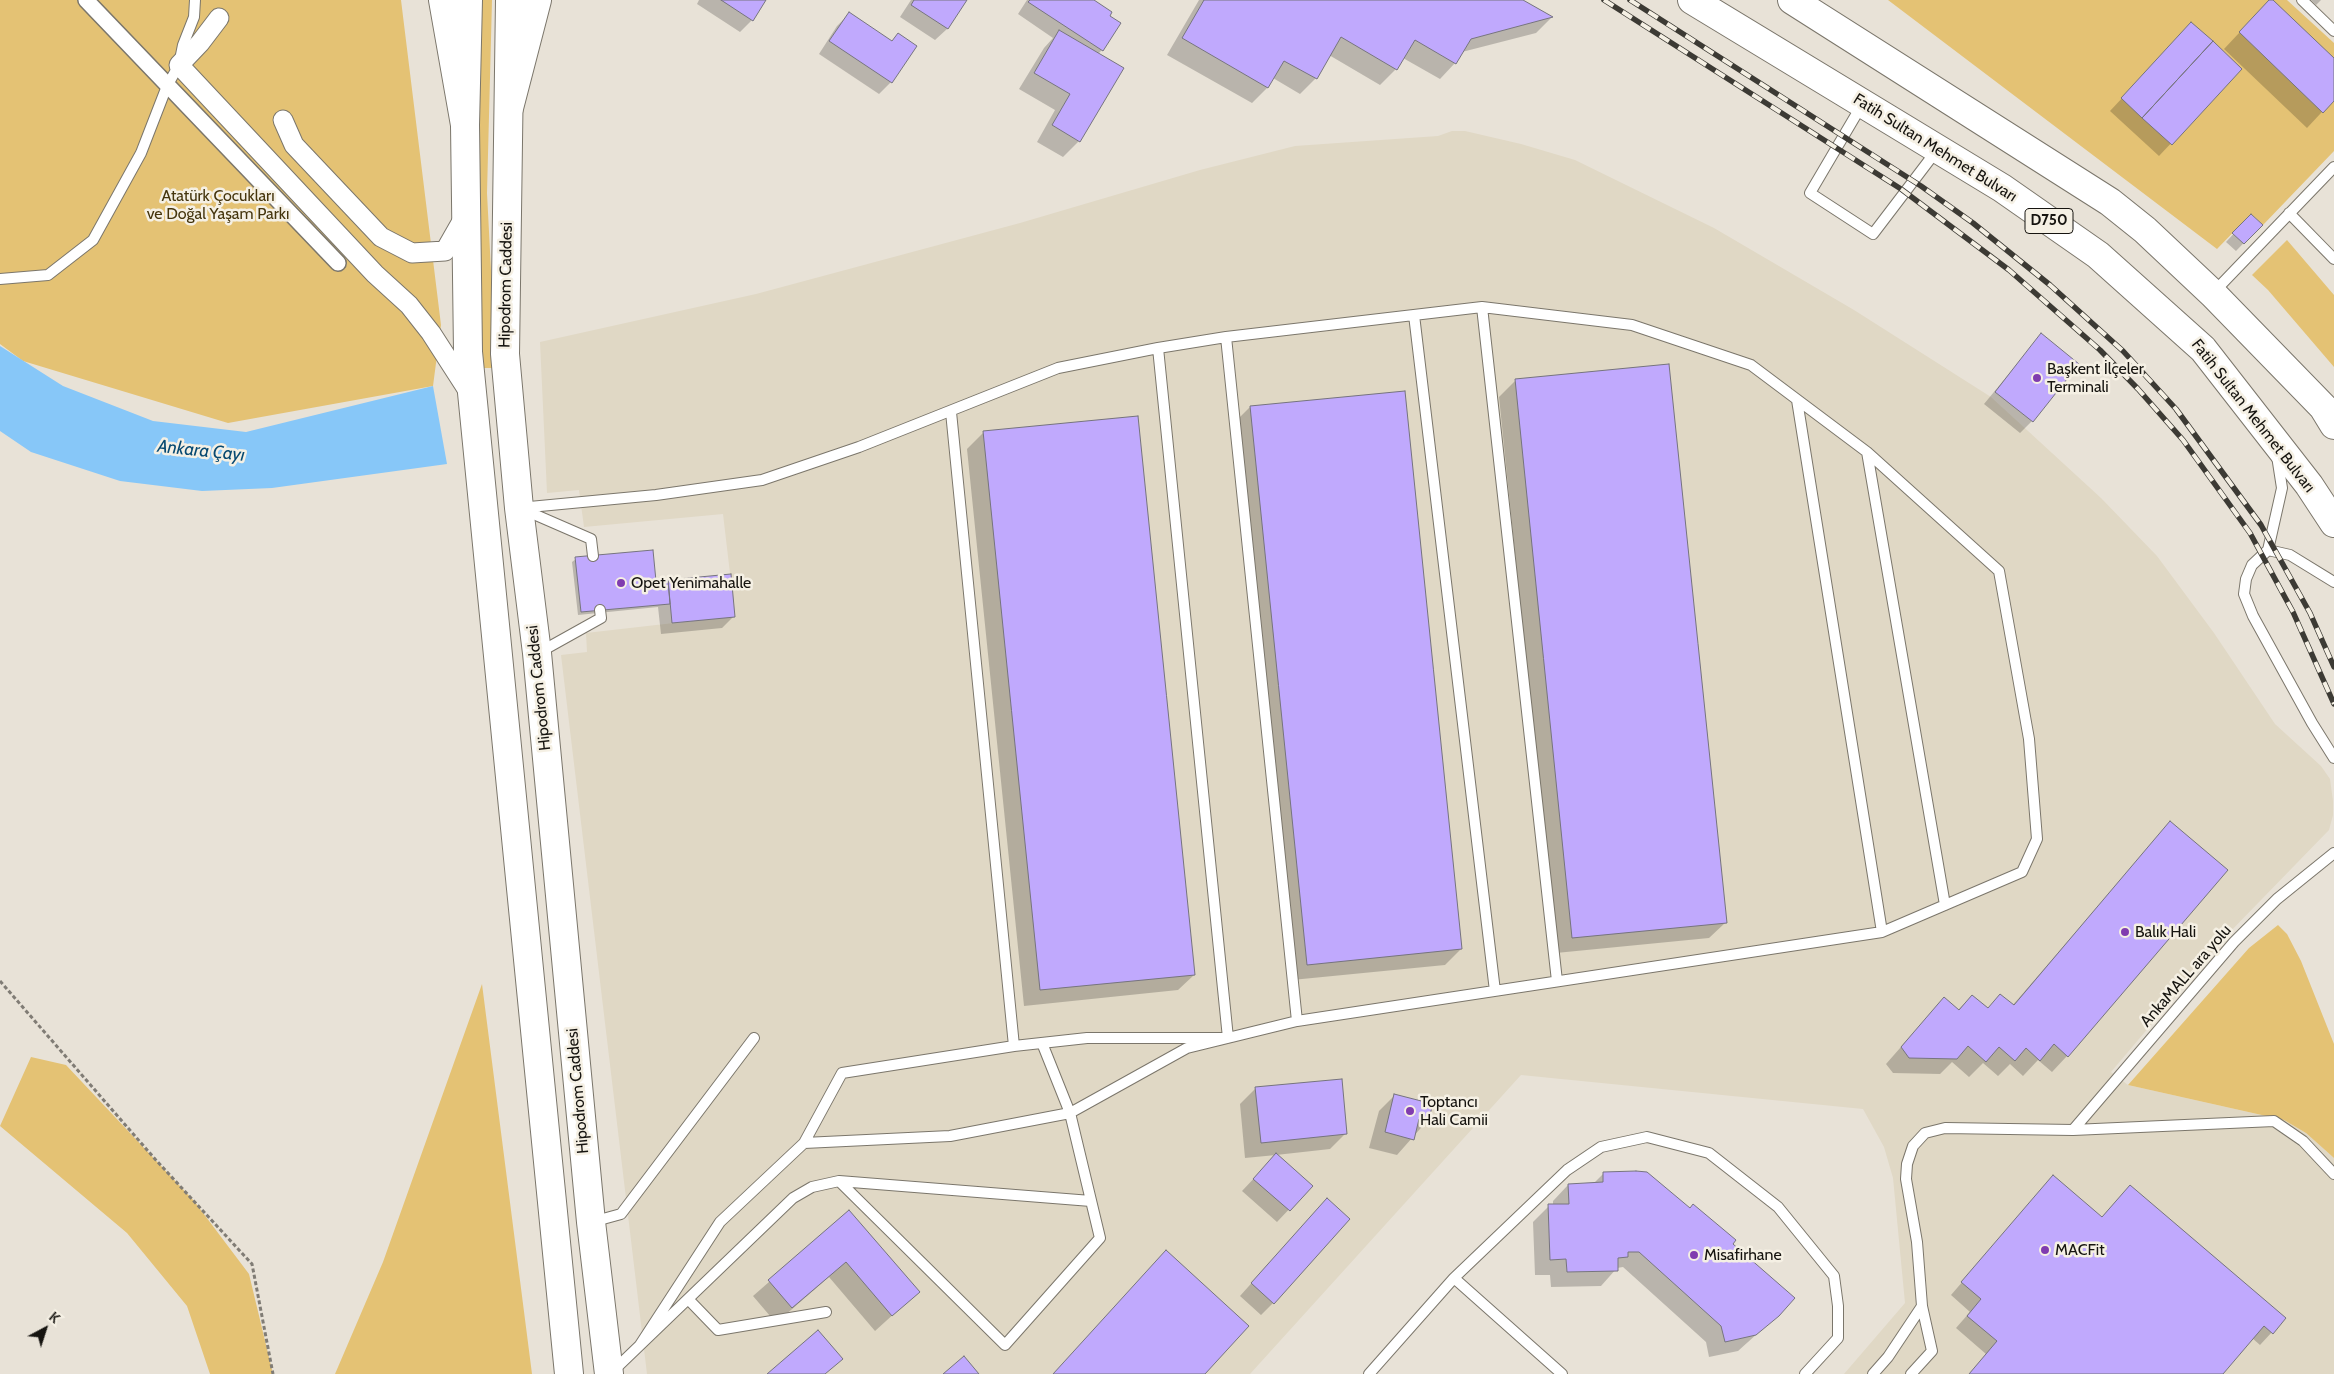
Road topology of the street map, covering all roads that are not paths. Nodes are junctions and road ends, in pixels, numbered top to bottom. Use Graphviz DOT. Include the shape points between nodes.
graph roads {
  1 [pos="86,0"];
  2 [pos="195,0"];
  3 [pos="443,0"];
  4 [pos="468,0"];
  5 [pos="510,0"];
  6 [pos="537,0"];
  7 [pos="1692,0"];
  8 [pos="1792,0"];
  9 [pos="2302,0"];
  10 [pos="219,18"];
  11 [pos="2334,31"];
  12 [pos="178,65"];
  13 [pos="167,86"];
  14 [pos="1863,102"];
  15 [pos="508,108"];
  16 [pos="283,120"];
  17 [pos="465,125"];
  18 [pos="1938,149"];
  19 [pos="2334,167"];
  20 [pos="2289,213"];
  21 [pos="466,215"];
  22 [pos="2334,259"];
  23 [pos="338,263"];
  24 [pos="0,279"];
  25 [pos="2213,294"];
  26 [pos="1482,307"];
  27 [pos="1414,316"];
  28 [pos="1226,337"];
  29 [pos="1158,348"];
  30 [pos="472,397"];
  31 [pos="1797,400"];
  32 [pos="951,412"];
  33 [pos="2334,426"];
  34 [pos="2272,436"];
  35 [pos="1867,452"];
  36 [pos="519,508"];
  37 [pos="2334,523"];
  38 [pos="2268,550"];
  39 [pos="593,556"];
  40 [pos="2334,582"];
  41 [pos="600,610"];
  42 [pos="537,653"];
  43 [pos="2334,758"];
  44 [pos="2334,853"];
  45 [pos="1945,905"];
  46 [pos="1882,932"];
  47 [pos="1557,981"];
  48 [pos="1495,991"];
  49 [pos="1297,1021"];
  50 [pos="754,1038"];
  51 [pos="1228,1038"];
  52 [pos="1042,1043"];
  53 [pos="1014,1046"];
  54 [pos="1070,1113"];
  55 [pos="2073,1130"];
  56 [pos="804,1142"];
  57 [pos="2334,1174"];
  58 [pos="839,1181"];
  59 [pos="1091,1201"];
  60 [pos="591,1222"];
  61 [pos="1454,1278"];
  62 [pos="688,1299"];
  63 [pos="1922,1306"];
  64 [pos="826,1312"];
  65 [pos="640,1345"];
  66 [pos="569,1374"];
  67 [pos="610,1374"];
  68 [pos="1369,1374"];
  69 [pos="1562,1374"];
  70 [pos="1806,1374"];
  71 [pos="1873,1374"];
  72 [pos="1911,1374"];
  1 -- 13 [label="street"];
  2 -- 12 [label="lane" via="194,17"];
  3 -- 17 [label="main road"];
  4 -- 17 [label="main road"];
  5 -- 15 [label="main road, Hipodrom Caddesi"];
  6 -- 15 [label="main road"];
  7 -- 14 [label="main road, Fatih Sultan Mehmet Bulvarı / D750"];
  8 -- 25 [label="main road" via="2110,202"];
  9 -- 11 [label="lane"];
  10 -- 12 [label="street"];
  12 -- 13 [label="lane"];
  12 -- 30 [label="street" via="409,305"];
  13 -- 23 [label="street"];
  13 -- 24 [label="lane" via="141,153 93,240 48,275"];
  14 -- 18 [label="main road, Fatih Sultan Mehmet Bulvarı / D750"];
  14 -- 18 [label="lane" via="1810,193 1873,234"];
  15 -- 36 [label="main road, Hipodrom Caddesi" via="505,354"];
  16 -- 21 [label="street" via="294,145 337,192 381,236 404,249 412,253 445,251"];
  17 -- 21 [label="main road"];
  18 -- 34 [label="main road, Fatih Sultan Mehmet Bulvarı / D750" via="2002,188 2098,255 2152,301 2203,349"];
  19 -- 20 [label="lane"];
  20 -- 22 [label="lane"];
  20 -- 25 [label="lane"];
  21 -- 30 [label="main road" via="468,352"];
  25 -- 33 [label="main road" via="2322,407"];
  26 -- 27 [label="lane"];
  26 -- 31 [label="lane" via="1632,325 1751,365"];
  26 -- 47 [label="lane"];
  27 -- 28 [label="lane"];
  27 -- 48 [label="lane"];
  28 -- 29 [label="lane"];
  28 -- 49 [label="lane"];
  29 -- 32 [label="lane" via="1058,368"];
  29 -- 51 [label="lane"];
  30 -- 66 [label="main road"];
  31 -- 35 [label="lane"];
  31 -- 46 [label="lane"];
  32 -- 36 [label="lane" via="762,480 656,495"];
  32 -- 53 [label="lane"];
  34 -- 37 [label="main road, Fatih Sultan Mehmet Bulvarı / D750"];
  34 -- 38 [label="lane" via="2282,488"];
  35 -- 45 [label="lane"];
  35 -- 45 [label="lane" via="1999,571 2029,739 2037,839 2022,872"];
  36 -- 39 [label="lane" via="591,539"];
  36 -- 42 [label="main road, Hipodrom Caddesi"];
  38 -- 40 [label="lane" via="2290,555"];
  38 -- 43 [label="lane" via="2252,565 2244,594 2253,616"];
  41 -- 42 [label="lane" via="601,618"];
  42 -- 60 [label="main road, Hipodrom Caddesi"];
  44 -- 55 [label="lane, AnkaMALL ara yolu" via="2276,900 2234,942"];
  45 -- 46 [label="lane"];
  46 -- 47 [label="lane"];
  47 -- 48 [label="lane"];
  48 -- 49 [label="lane"];
  49 -- 51 [label="lane"];
  50 -- 60 [label="lane" via="621,1214"];
  51 -- 52 [label="lane" via="1087,1038"];
  51 -- 54 [label="lane" via="1187,1048"];
  52 -- 53 [label="lane"];
  52 -- 54 [label="lane"];
  53 -- 56 [label="lane" via="842,1073"];
  54 -- 56 [label="lane" via="950,1136"];
  54 -- 59 [label="lane"];
  55 -- 57 [label="lane" via="2274,1121 2303,1141"];
  55 -- 63 [label="lane" via="1945,1128 1925,1132 1913,1146 1906,1179 1917,1242"];
  56 -- 65 [label="lane" via="720,1222"];
  58 -- 59 [label="lane"];
  58 -- 59 [label="lane" via="1005,1345 1100,1238"];
  58 -- 62 [label="lane" via="812,1187 793,1198"];
  60 -- 67 [label="main road, Hipodrom Caddesi"];
  61 -- 68 [label="lane"];
  61 -- 69 [label="lane"];
  61 -- 70 [label="lane" via="1567,1170 1601,1147 1647,1137 1709,1153 1778,1207 1834,1276 1838,1338"];
  62 -- 64 [label="lane" via="718,1330"];
  62 -- 65 [label="lane"];
  63 -- 71 [label="lane"];
  63 -- 72 [label="lane" via="1932,1351"];
  65 -- 67 [label="lane"];
}
